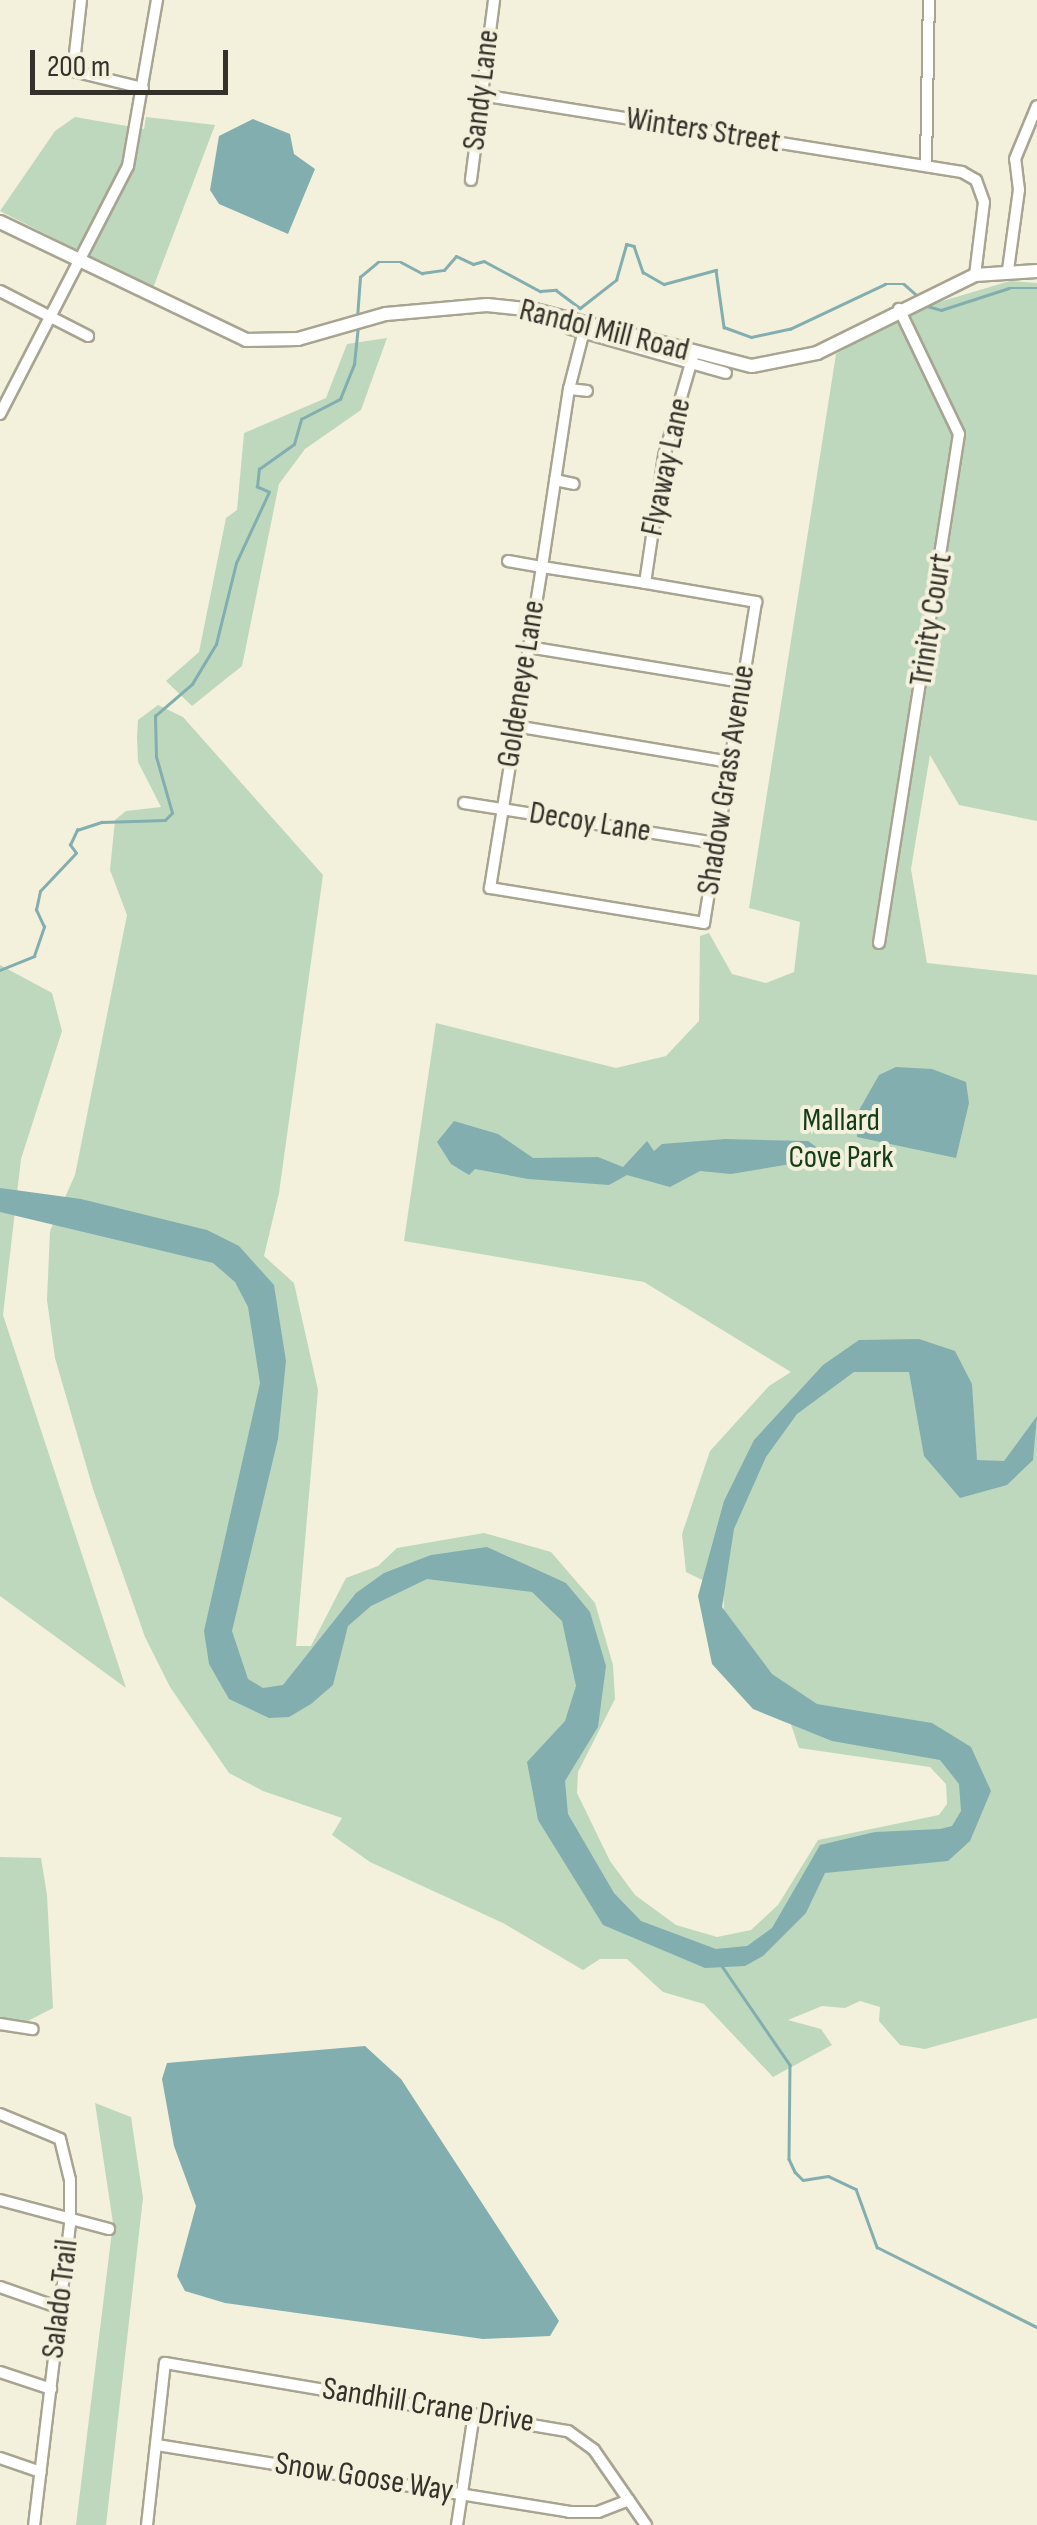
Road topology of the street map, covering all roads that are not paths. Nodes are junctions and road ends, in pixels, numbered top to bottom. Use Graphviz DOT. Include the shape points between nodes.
graph roads {
  1 [pos="80,0"];
  2 [pos="157,0"];
  3 [pos="494,0"];
  4 [pos="929,0"];
  5 [pos="143,88"];
  6 [pos="481,95"];
  7 [pos="1037,106"];
  8 [pos="926,164"];
  9 [pos="471,180"];
  10 [pos="0,222"];
  11 [pos="80,261"];
  12 [pos="1008,270"];
  13 [pos="1037,271"];
  14 [pos="975,275"];
  15 [pos="0,292"];
  16 [pos="905,306"];
  17 [pos="50,317"];
  18 [pos="580,328"];
  19 [pos="88,336"];
  20 [pos="693,358"];
  21 [pos="726,373"];
  22 [pos="569,389"];
  23 [pos="587,391"];
  24 [pos="0,414"];
  25 [pos="555,480"];
  26 [pos="574,484"];
  27 [pos="508,561"];
  28 [pos="542,566"];
  29 [pos="644,582"];
  30 [pos="528,648"];
  31 [pos="742,682"];
  32 [pos="516,726"];
  33 [pos="730,762"];
  34 [pos="464,803"];
  35 [pos="502,809"];
  36 [pos="717,843"];
  37 [pos="490,888"];
  38 [pos="878,943"];
  39 [pos="0,2024"];
  40 [pos="33,2028"];
  41 [pos="0,2114"];
  42 [pos="0,2200"];
  43 [pos="70,2224"];
  44 [pos="109,2229"];
  45 [pos="0,2287"];
  46 [pos="60,2308"];
  47 [pos="0,2372"];
  48 [pos="51,2389"];
  49 [pos="474,2414"];
  50 [pos="156,2444"];
  51 [pos="0,2458"];
  52 [pos="40,2472"];
  53 [pos="462,2494"];
  54 [pos="629,2500"];
  55 [pos="34,2525"];
  56 [pos="147,2525"];
  57 [pos="456,2525"];
  58 [pos="646,2525"];
  1 -- 5 [label="street" via="73,72"];
  2 -- 5 [label="street"];
  3 -- 6 [label="street, Sandy Lane"];
  4 -- 8 [label="street"];
  5 -- 11 [label="street" via="128,166"];
  6 -- 8 [label="street, Winters Street"];
  6 -- 9 [label="street, Sandy Lane"];
  7 -- 12 [label="street" via="1014,159 1019,190"];
  8 -- 14 [label="street, Winters Street" via="962,172 982,189"];
  10 -- 11 [label="main road, Randol Mill Road"];
  11 -- 17 [label="street"];
  11 -- 18 [label="main road, Randol Mill Road" via="246,340 298,339 379,316 487,305"];
  12 -- 13 [label="main road, Randol Mill Road"];
  12 -- 14 [label="main road, Randol Mill Road"];
  14 -- 16 [label="main road, Randol Mill Road"];
  15 -- 17 [label="street"];
  16 -- 20 [label="main road, Randol Mill Road" via="817,353 780,364"];
  16 -- 38 [label="street, Trinity Court" via="951,407 959,451"];
  17 -- 19 [label="street"];
  17 -- 24 [label="street"];
  18 -- 20 [label="main road, Randol Mill Road"];
  18 -- 22 [label="street, Goldeneye Lane"];
  20 -- 21 [label="street, Randol Mill Road"];
  20 -- 29 [label="street, Flyaway Lane" via="664,456"];
  22 -- 23 [label="street"];
  22 -- 25 [label="street, Goldeneye Lane"];
  25 -- 26 [label="street"];
  25 -- 28 [label="street, Goldeneye Lane"];
  27 -- 28 [label="street"];
  28 -- 29 [label="street"];
  28 -- 30 [label="street, Goldeneye Lane"];
  29 -- 31 [label="street, Shadow Grass Avenue" via="756,602"];
  30 -- 31 [label="street"];
  30 -- 32 [label="street, Goldeneye Lane"];
  31 -- 33 [label="street, Shadow Grass Avenue"];
  32 -- 33 [label="street"];
  32 -- 35 [label="street, Goldeneye Lane"];
  33 -- 36 [label="street, Shadow Grass Avenue"];
  34 -- 35 [label="street, Decoy Lane"];
  35 -- 36 [label="street, Decoy Lane"];
  35 -- 37 [label="street, Goldeneye Lane"];
  36 -- 37 [label="street, Shadow Grass Avenue" via="704,922"];
  39 -- 40 [label="street"];
  41 -- 43 [label="street, Salado Trail" via="60,2140"];
  42 -- 43 [label="street"];
  43 -- 44 [label="street"];
  43 -- 46 [label="street, Salado Trail"];
  45 -- 46 [label="street"];
  46 -- 48 [label="street, Salado Trail"];
  47 -- 48 [label="street"];
  48 -- 52 [label="street, Salado Trail"];
  49 -- 50 [label="street, Sandhill Crane Drive" via="165,2363"];
  49 -- 53 [label="street"];
  49 -- 54 [label="street, Sandhill Crane Drive" via="577,2436"];
  50 -- 53 [label="street, Snow Goose Way"];
  50 -- 56 [label="street"];
  51 -- 52 [label="street"];
  52 -- 55 [label="street, Salado Trail"];
  53 -- 54 [label="street, Snow Goose Way" via="594,2513"];
  53 -- 57 [label="street"];
  54 -- 58 [label="street, Sandhill Crane Drive"];
}
